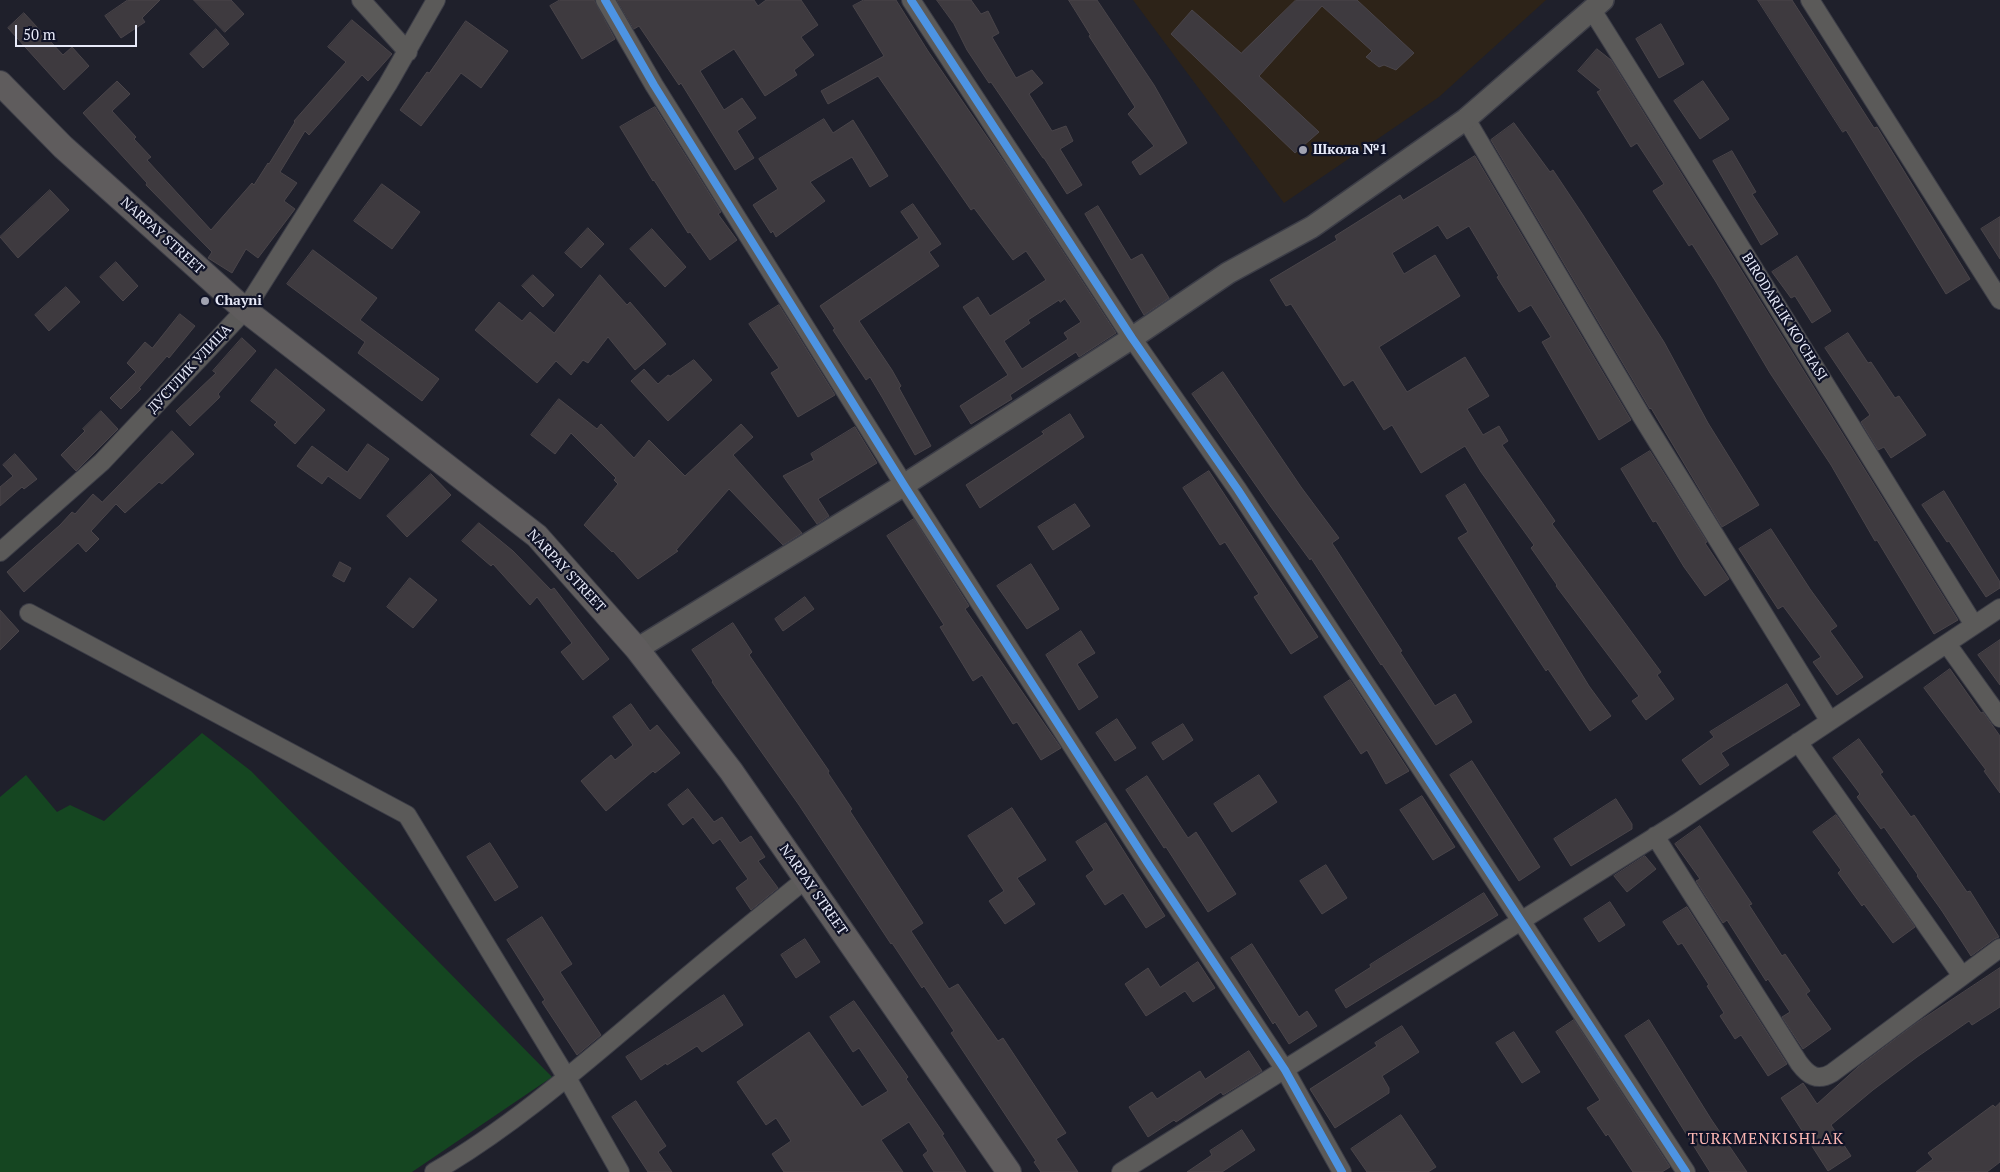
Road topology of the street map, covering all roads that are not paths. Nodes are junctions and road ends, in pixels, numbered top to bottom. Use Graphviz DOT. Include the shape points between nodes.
graph roads {
  1 [pos="361,0"];
  2 [pos="436,0"];
  3 [pos="605,0"];
  4 [pos="911,0"];
  5 [pos="1810,0"];
  6 [pos="1597,5"];
  7 [pos="408,52"];
  8 [pos="0,83"];
  9 [pos="1466,119"];
  10 [pos="2000,300"];
  11 [pos="245,310"];
  12 [pos="1132,338"];
  13 [pos="904,485"];
  14 [pos="0,552"];
  15 [pos="2000,608"];
  16 [pos="29,612"];
  17 [pos="1974,625"];
  18 [pos="1947,644"];
  19 [pos="637,649"];
  20 [pos="2000,718"];
  21 [pos="1829,720"];
  22 [pos="1798,742"];
  23 [pos="1655,836"];
  24 [pos="806,880"];
  25 [pos="1520,920"];
  26 [pos="2000,948"];
  27 [pos="1962,976"];
  28 [pos="1285,1070"];
  29 [pos="567,1078"];
  30 [pos="434,1172"];
  31 [pos="620,1172"];
  32 [pos="1009,1172"];
  33 [pos="1121,1172"];
  34 [pos="1342,1172"];
  35 [pos="1686,1172"];
  1 -- 7 [label="street"];
  2 -- 7 [label="street, ДУСТЛИК УЛИЦА"];
  3 -- 13 [label="street" via="654,85"];
  4 -- 12 [label="street"];
  5 -- 10 [label="street"];
  6 -- 9 [label="street"];
  6 -- 17 [label="street, BIRODARLIK KO'CHASI" via="1738,242"];
  7 -- 11 [label="street, ДУСТЛИК УЛИЦА"];
  8 -- 11 [label="main road, NARPAY STREET" via="63,147"];
  9 -- 12 [label="street" via="1312,228 1228,273"];
  9 -- 21 [label="street" via="1642,417"];
  11 -- 14 [label="street, ДУСТЛИК УЛИЦА" via="102,462"];
  11 -- 19 [label="main road, NARPAY STREET" via="537,536"];
  12 -- 13 [label="street"];
  12 -- 25 [label="street" via="1238,490"];
  13 -- 19 [label="street"];
  13 -- 28 [label="street"];
  15 -- 17 [label="street"];
  16 -- 29 [label="street" via="407,815"];
  17 -- 18 [label="street"];
  18 -- 20 [label="street"];
  18 -- 21 [label="street"];
  19 -- 24 [label="main road, NARPAY STREET" via="731,771"];
  21 -- 22 [label="street"];
  22 -- 23 [label="street"];
  22 -- 27 [label="street"];
  23 -- 25 [label="street"];
  23 -- 27 [label="street" via="1799,1063 1816,1078 1832,1073"];
  24 -- 29 [label="street"];
  24 -- 32 [label="main road, NARPAY STREET"];
  25 -- 28 [label="street"];
  25 -- 35 [label="street"];
  26 -- 27 [label="street"];
  28 -- 33 [label="street"];
  28 -- 34 [label="street"];
  29 -- 30 [label="street" via="461,1156"];
  29 -- 31 [label="street"];
}
